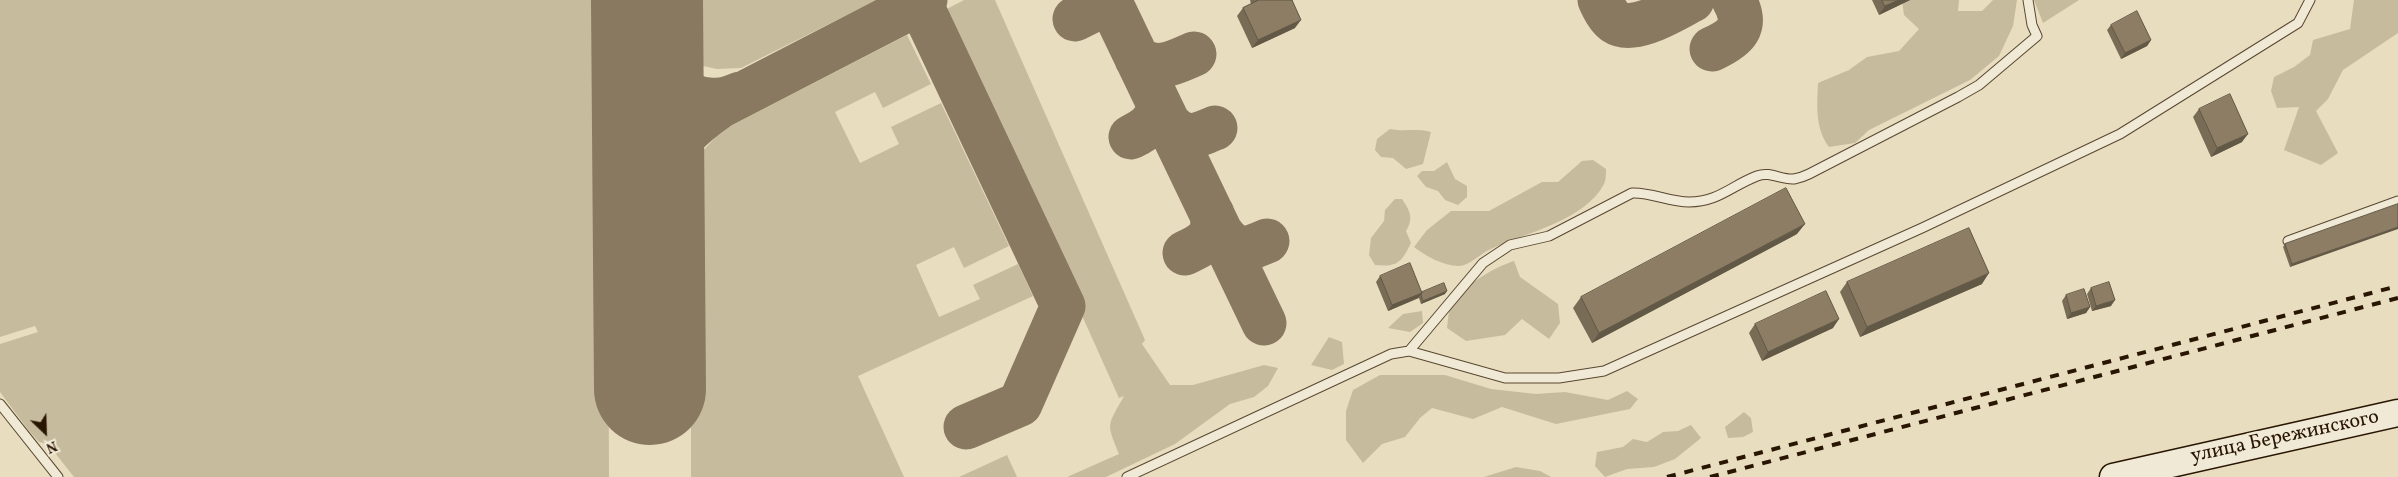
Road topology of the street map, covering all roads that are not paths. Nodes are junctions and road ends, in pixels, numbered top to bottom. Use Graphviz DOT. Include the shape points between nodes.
graph roads {
  1 [pos="2028,0"];
  2 [pos="2310,0"];
  3 [pos="2398,201"];
  4 [pos="2288,242"];
  5 [pos="1408,351"];
  6 [pos="0,404"];
  7 [pos="2398,413"];
  8 [pos="2149,473"];
  9 [pos="58,477"];
  10 [pos="1127,477"];
  11 [pos="2113,477"];
  1 -- 5 [label="lane" via="2037,36 1979,84 1958,97 1794,179 1771,174 1757,176 1705,201 1671,202 1641,193 1632,194 1549,236 1510,245 1483,263"];
  2 -- 5 [label="lane" via="2298,23 2120,134 1922,228 1604,371 1559,378 1505,378"];
  3 -- 4 [label="lane"];
  5 -- 10 [label="lane" via="1391,354"];
  6 -- 9 [label="lane"];
  7 -- 8 [label="main road, улица Бережинского"];
  8 -- 11 [label="main road, улица Бережинского"];
}
